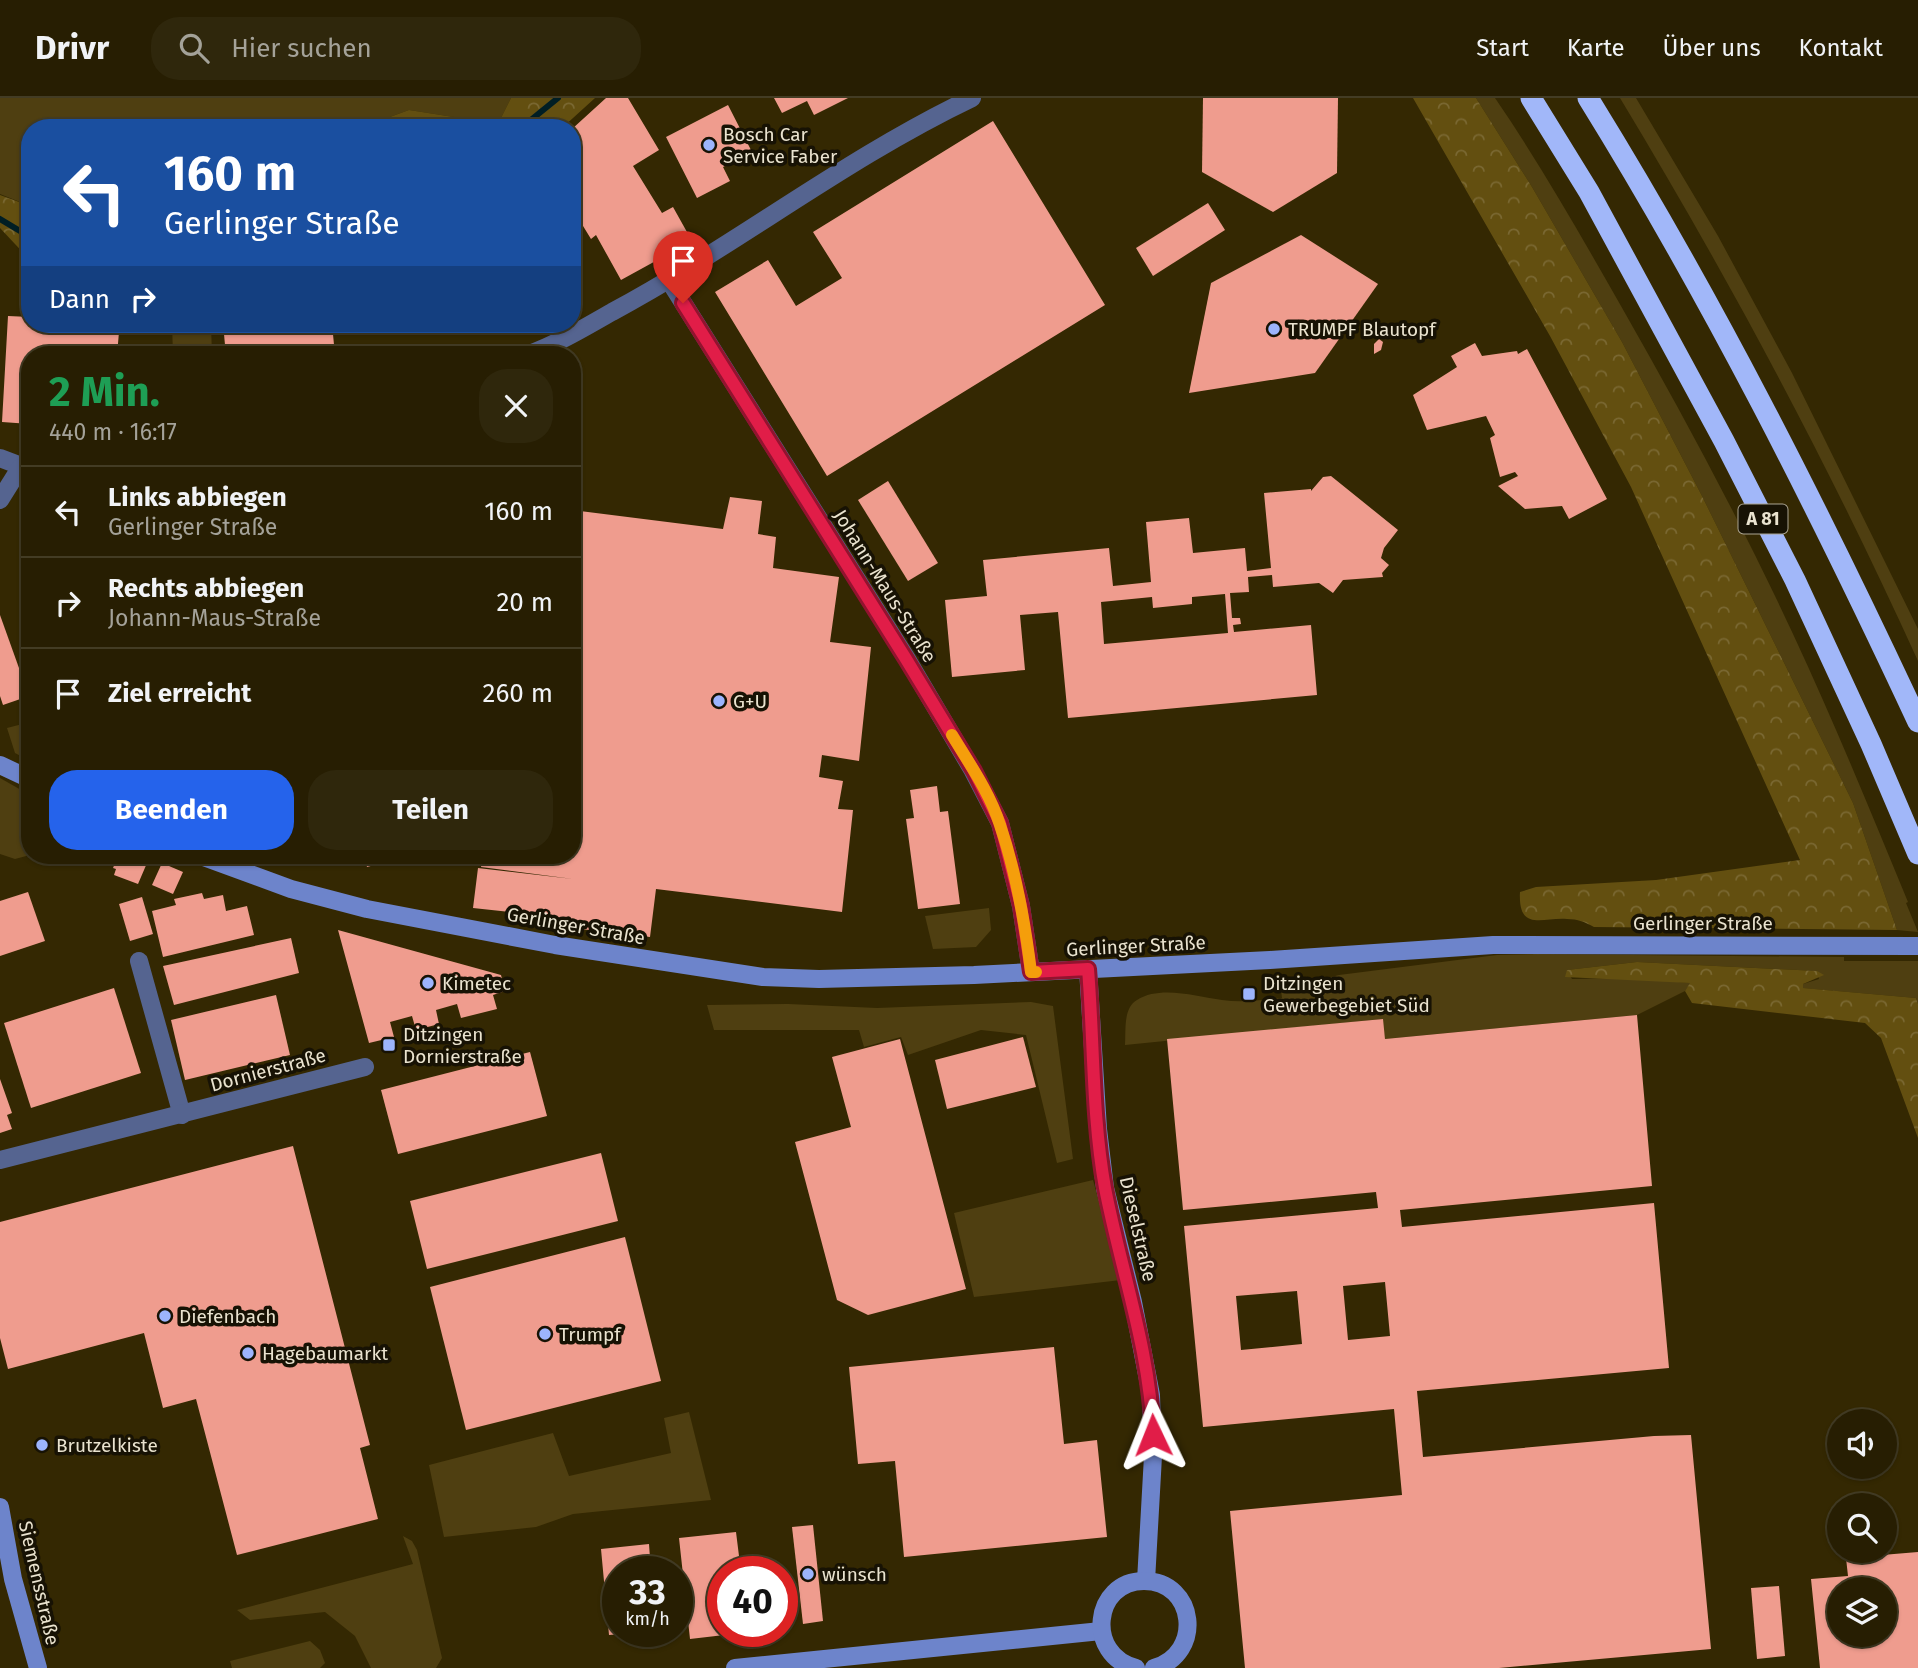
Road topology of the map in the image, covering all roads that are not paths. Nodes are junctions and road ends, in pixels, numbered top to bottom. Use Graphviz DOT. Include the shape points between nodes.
graph roads {
  1 [pos="972,98"];
  2 [pos="1531,98"];
  3 [pos="1588,98"];
  4 [pos="670,282"];
  5 [pos="581,330"];
  6 [pos="575,333"];
  7 [pos="551,346"];
  8 [pos="0,458"];
  9 [pos="21,467"];
  10 [pos="21,474"];
  11 [pos="0,500"];
  12 [pos="1918,722"];
  13 [pos="0,765"];
  14 [pos="21,775"];
  15 [pos="1918,855"];
  16 [pos="223,864"];
  17 [pos="1918,946"];
  18 [pos="139,961"];
  19 [pos="1088,969"];
  20 [pos="1031,972"];
  21 [pos="365,1067"];
  22 [pos="182,1115"];
  23 [pos="0,1160"];
  24 [pos="0,1507"];
  25 [pos="1146,1581"];
  26 [pos="1101,1630"];
  27 [pos="38,1668"];
  28 [pos="735,1668"];
  29 [pos="1136,1668"];
  30 [pos="1156,1668"];
  1 -- 4 [label="street" via="921,122"];
  2 -- 15 [label="highway, A 81" via="1614,236 1753,499"];
  3 -- 12 [label="highway, A 81" via="1772,421"];
  4 -- 5 [label="street"];
  4 -- 20 [label="street, Johann-Maus-Straße" via="974,771 1000,823 1023,914"];
  6 -- 7 [label="street"];
  8 -- 9 [label="street"];
  10 -- 11 [label="street"];
  13 -- 14 [label="main road"];
  16 -- 20 [label="main road, Gerlinger Straße" via="367,909 555,945 763,977"];
  17 -- 19 [label="main road, Gerlinger Straße" via="1493,945"];
  18 -- 22 [label="street"];
  19 -- 20 [label="main road, Gerlinger Straße"];
  19 -- 25 [label="main road, Dieselstraße" via="1105,1188 1151,1395 1153,1455"];
  21 -- 22 [label="street, Dornierstraße"];
  22 -- 23 [label="street, Dornierstraße"];
  24 -- 27 [label="main road, Siemensstraße" via="13,1579"];
  25 -- 26 [label="main road" via="1112,1596 1101,1618"];
  25 -- 30 [label="main road" via="1174,1592 1188,1619 1182,1649"];
  26 -- 28 [label="main road"];
  26 -- 29 [label="main road" via="1114,1657"];
}
